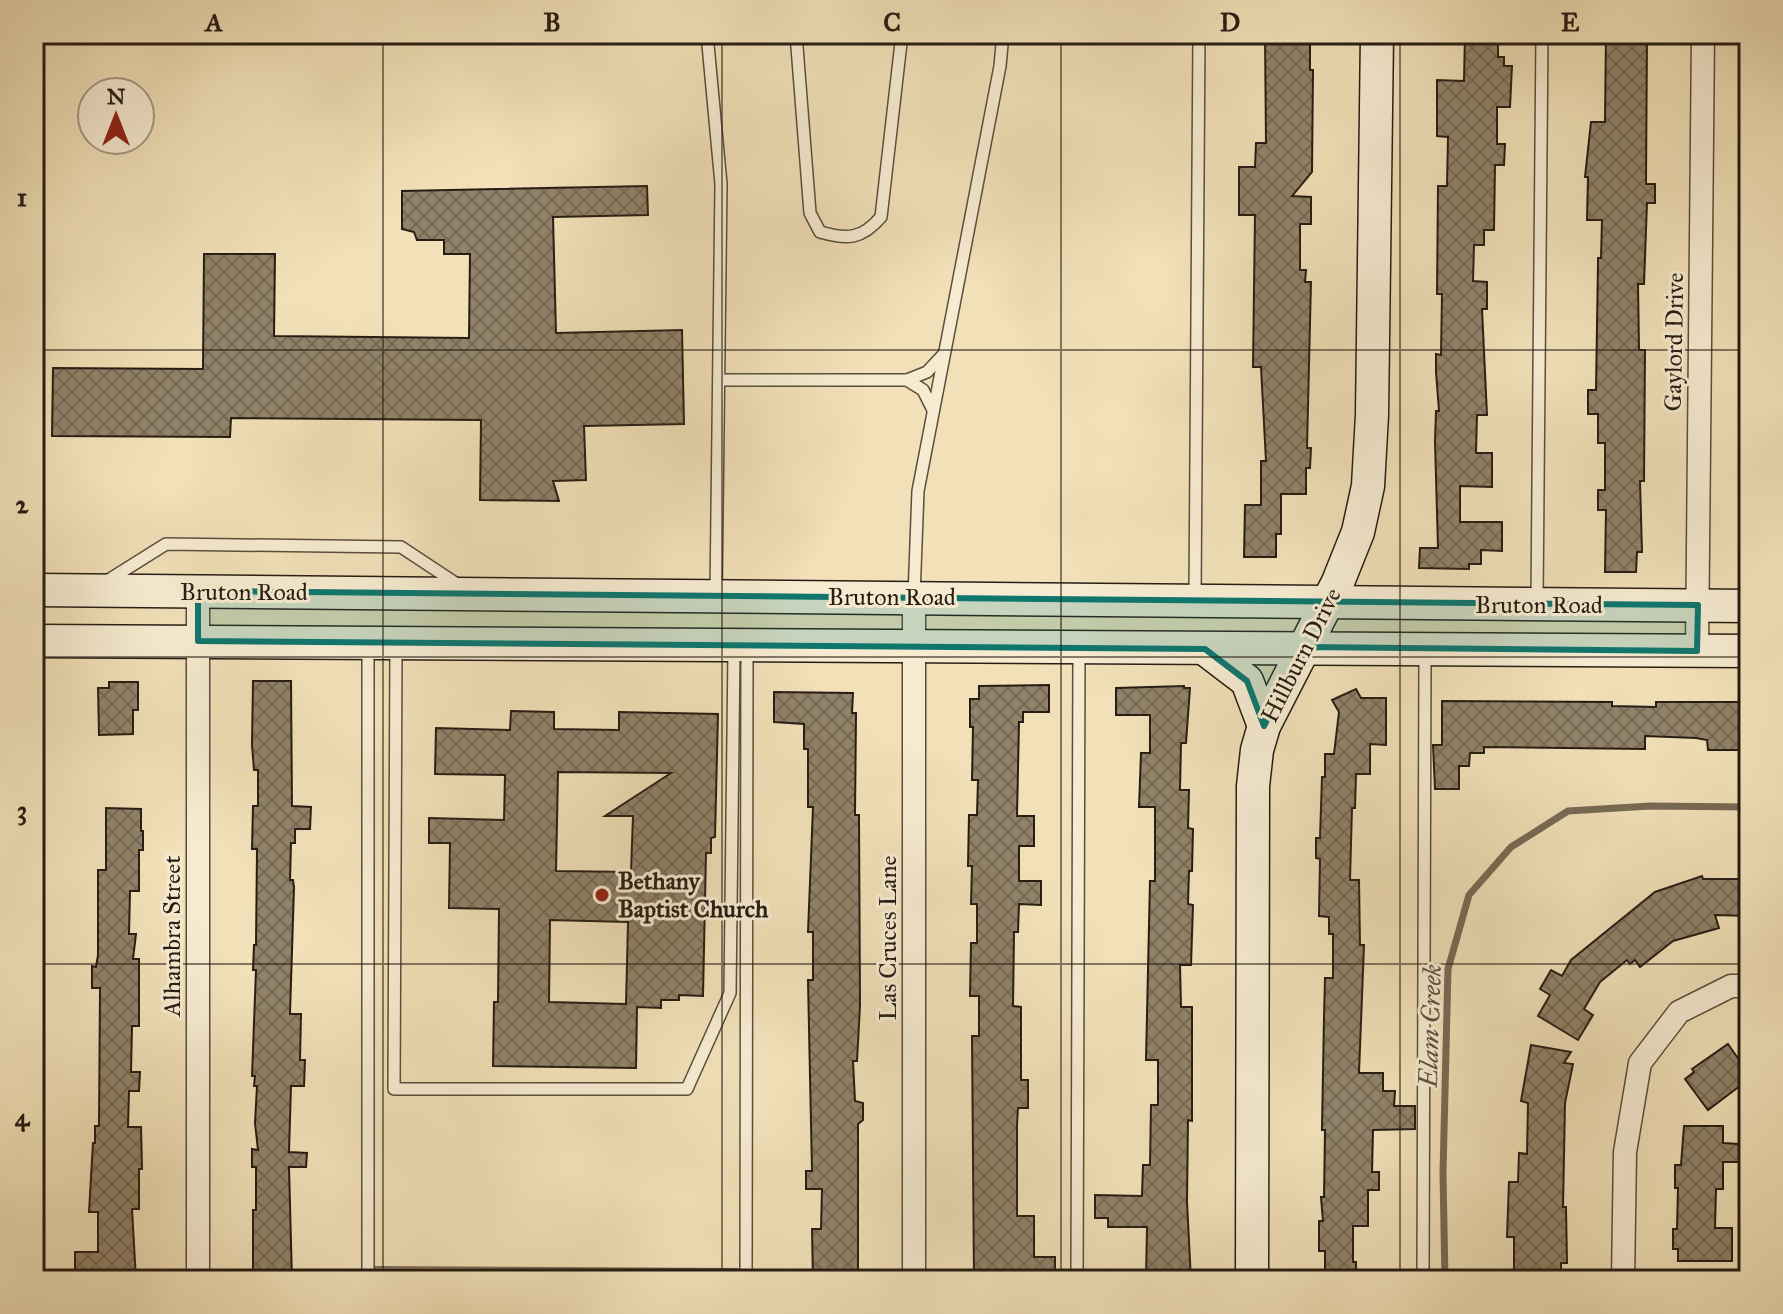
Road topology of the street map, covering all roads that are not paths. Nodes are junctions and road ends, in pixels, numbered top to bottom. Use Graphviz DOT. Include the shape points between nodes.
graph roads {
  1 [pos="707,34"];
  2 [pos="796,34"];
  3 [pos="902,34"];
  4 [pos="1003,34"];
  5 [pos="1199,34"];
  6 [pos="1377,34"];
  7 [pos="1542,34"];
  8 [pos="1703,34"];
  9 [pos="943,355"];
  10 [pos="720,380"];
  11 [pos="907,380"];
  12 [pos="933,410"];
  13 [pos="34,590"];
  14 [pos="93,590"];
  15 [pos="198,591"];
  16 [pos="399,593"];
  17 [pos="470,593"];
  18 [pos="716,596"];
  19 [pos="914,597"];
  20 [pos="1195,602"];
  21 [pos="1327,603"];
  22 [pos="1537,605"];
  23 [pos="1698,605"];
  24 [pos="1749,606"];
  25 [pos="34,641"];
  26 [pos="198,641"];
  27 [pos="382,643"];
  28 [pos="741,646"];
  29 [pos="914,646"];
  30 [pos="1305,647"];
  31 [pos="1079,648"];
  32 [pos="1205,649"];
  33 [pos="1425,649"];
  34 [pos="1697,651"];
  35 [pos="1749,651"];
  36 [pos="1264,726"];
  37 [pos="1749,986"];
  38 [pos="198,1280"];
  39 [pos="368,1280"];
  40 [pos="746,1280"];
  41 [pos="914,1280"];
  42 [pos="1077,1280"];
  43 [pos="1252,1280"];
  44 [pos="1423,1280"];
  45 [pos="1623,1280"];
  1 -- 10 [label="lane" via="721,184"];
  2 -- 3 [label="lane" via="810,213 820,232 855,236 881,217"];
  4 -- 9 [label="lane"];
  5 -- 20 [label="lane"];
  6 -- 21 [label="main road, Hillburn Drive" via="1368,486 1358,532"];
  7 -- 22 [label="lane"];
  8 -- 23 [label="street, Gaylord Drive"];
  9 -- 11 [label="lane" via="927,372"];
  9 -- 12 [label="lane"];
  10 -- 11 [label="lane"];
  10 -- 18 [label="lane"];
  11 -- 12 [label="lane" via="923,390"];
  12 -- 19 [label="lane" via="918,491"];
  13 -- 14 [label="main road, Bruton Road"];
  14 -- 15 [label="main road, Bruton Road"];
  14 -- 17 [label="lane" via="166,544 401,547"];
  15 -- 16 [label="main road, Bruton Road"];
  15 -- 26 [label="street, Alhambra Street"];
  16 -- 17 [label="main road, Bruton Road"];
  16 -- 27 [label="main road"];
  17 -- 18 [label="main road, Bruton Road"];
  18 -- 19 [label="main road, Bruton Road"];
  19 -- 20 [label="main road, Bruton Road"];
  19 -- 29 [label="street, Las Cruces Lane"];
  20 -- 21 [label="main road, Bruton Road"];
  21 -- 22 [label="main road, Bruton Road"];
  21 -- 30 [label="main road, Hillburn Drive"];
  22 -- 23 [label="main road, Bruton Road"];
  23 -- 24 [label="main road, Bruton Road"];
  23 -- 34 [label="street, Gaylord Drive"];
  25 -- 26 [label="main road, Bruton Road"];
  26 -- 27 [label="main road, Bruton Road"];
  26 -- 38 [label="street, Alhambra Street"];
  27 -- 28 [label="main road, Bruton Road"];
  27 -- 28 [label="lane" via="394,1089 687,1089 730,993"];
  27 -- 39 [label="lane"];
  28 -- 29 [label="main road, Bruton Road"];
  28 -- 40 [label="lane"];
  29 -- 31 [label="main road, Bruton Road"];
  29 -- 41 [label="street, Las Cruces Lane"];
  30 -- 32 [label="main road, Bruton Road"];
  30 -- 33 [label="main road, Bruton Road"];
  30 -- 36 [label="main road, Hillburn Drive"];
  31 -- 32 [label="main road, Bruton Road"];
  31 -- 42 [label="lane"];
  32 -- 36 [label="main road" via="1247,681"];
  33 -- 34 [label="main road, Bruton Road"];
  33 -- 44 [label="lane"];
  34 -- 35 [label="main road, Bruton Road"];
  36 -- 43 [label="main road, Hillburn Drive" via="1253,786"];
  37 -- 45 [label="street" via="1731,986 1679,1012 1640,1063 1625,1152"];
}
